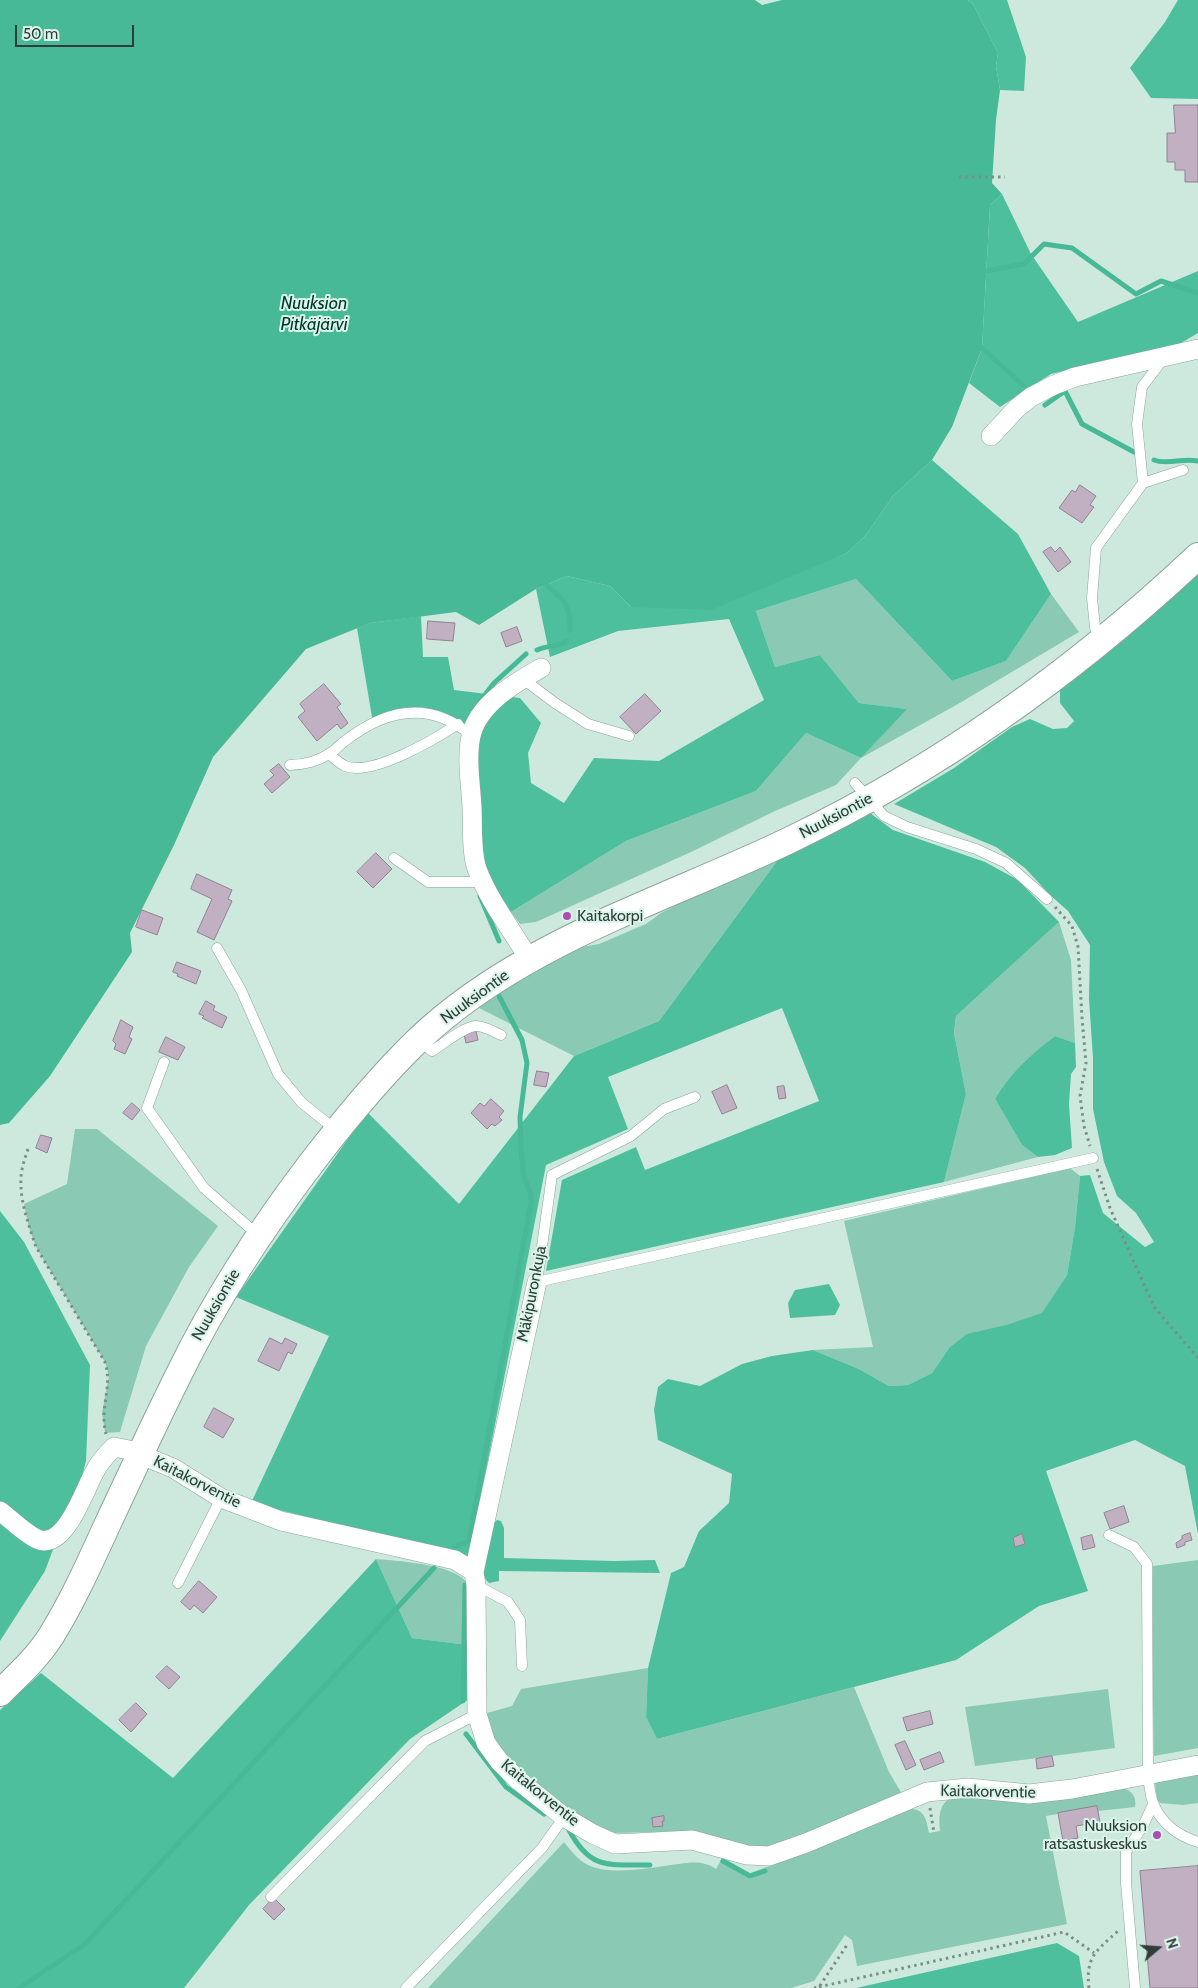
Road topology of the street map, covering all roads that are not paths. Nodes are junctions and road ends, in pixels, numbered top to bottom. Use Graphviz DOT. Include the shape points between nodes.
graph roads {
  1 [pos="1197,348"];
  2 [pos="1166,356"];
  3 [pos="991,436"];
  4 [pos="1183,470"];
  5 [pos="1143,483"];
  6 [pos="1198,556"];
  7 [pos="1099,643"];
  8 [pos="541,668"];
  9 [pos="523,678"];
  10 [pos="465,730"];
  11 [pos="629,736"];
  12 [pos="329,754"];
  13 [pos="290,765"];
  14 [pos="862,791"];
  15 [pos="394,858"];
  16 [pos="484,882"];
  17 [pos="1047,899"];
  18 [pos="217,948"];
  19 [pos="529,959"];
  20 [pos="501,1036"];
  21 [pos="418,1041"];
  22 [pos="164,1062"];
  23 [pos="695,1097"];
  24 [pos="337,1131"];
  25 [pos="1093,1158"];
  26 [pos="258,1235"];
  27 [pos="537,1282"];
  28 [pos="141,1455"];
  29 [pos="221,1498"];
  30 [pos="0,1511"];
  31 [pos="1109,1535"];
  32 [pos="475,1579"];
  33 [pos="178,1583"];
  34 [pos="522,1666"];
  35 [pos="0,1693"];
  36 [pos="477,1714"];
  37 [pos="1198,1765"];
  38 [pos="1148,1775"];
  39 [pos="1153,1804"];
  40 [pos="564,1817"];
  41 [pos="1198,1842"];
  42 [pos="271,1897"];
  43 [pos="406,1988"];
  44 [pos="1135,1988"];
  1 -- 2 [label="street"];
  2 -- 3 [label="street" via="1054,385 1017,408"];
  2 -- 5 [label="lane" via="1142,387 1137,424"];
  4 -- 5 [label="lane"];
  5 -- 7 [label="lane" via="1096,548 1092,598"];
  6 -- 7 [label="street, Nuuksiontie"];
  7 -- 14 [label="street, Nuuksiontie" via="959,746"];
  8 -- 9 [label="street"];
  9 -- 10 [label="street"];
  9 -- 11 [label="lane" via="588,724"];
  10 -- 12 [label="lane" via="366,766 346,767"];
  10 -- 12 [label="lane" via="437,714 406,712 373,723"];
  10 -- 16 [label="street" via="470,761 474,847 477,868"];
  12 -- 13 [label="lane" via="301,765"];
  14 -- 17 [label="lane" via="884,816 1006,863"];
  14 -- 19 [label="street, Nuuksiontie" via="793,839"];
  15 -- 16 [label="lane" via="428,882"];
  16 -- 19 [label="street"];
  18 -- 24 [label="lane" via="241,990 278,1074 302,1103"];
  19 -- 21 [label="street, Nuuksiontie" via="448,1014"];
  20 -- 21 [label="lane" via="490,1029 475,1026 432,1051"];
  21 -- 24 [label="street, Nuuksiontie"];
  22 -- 26 [label="lane" via="147,1108 204,1188"];
  23 -- 27 [label="lane, Mäkipuronkuja" via="664,1109 631,1136 552,1174"];
  24 -- 26 [label="street, Nuuksiontie"];
  25 -- 27 [label="lane"];
  26 -- 28 [label="street, Nuuksiontie" via="205,1323"];
  27 -- 32 [label="street, Mäkipuronkuja"];
  28 -- 29 [label="street, Kaitakorventie" via="173,1468"];
  28 -- 30 [label="street, Kaitakorventie" via="114,1446 96,1470 69,1525 58,1536 48,1540 38,1540"];
  28 -- 35 [label="street, Nuuksiontie" via="83,1580 50,1639"];
  29 -- 32 [label="street, Kaitakorventie" via="281,1520 455,1560"];
  29 -- 33 [label="lane"];
  31 -- 38 [label="lane" via="1134,1547 1147,1564"];
  32 -- 34 [label="lane" via="508,1602 520,1620"];
  32 -- 36 [label="street, Kaitakorventie"];
  36 -- 40 [label="street, Kaitakorventie" via="486,1743 499,1761"];
  36 -- 42 [label="lane" via="425,1742"];
  37 -- 38 [label="street, Kaitakorventie"];
  38 -- 39 [label="lane"];
  38 -- 40 [label="street, Kaitakorventie" via="1072,1790 1028,1794 968,1788 927,1792 769,1856 747,1855 692,1840 615,1844"];
  39 -- 41 [label="lane" via="1164,1821 1184,1838"];
  39 -- 44 [label="lane" via="1126,1852"];
  40 -- 43 [label="lane" via="542,1848"];
}
